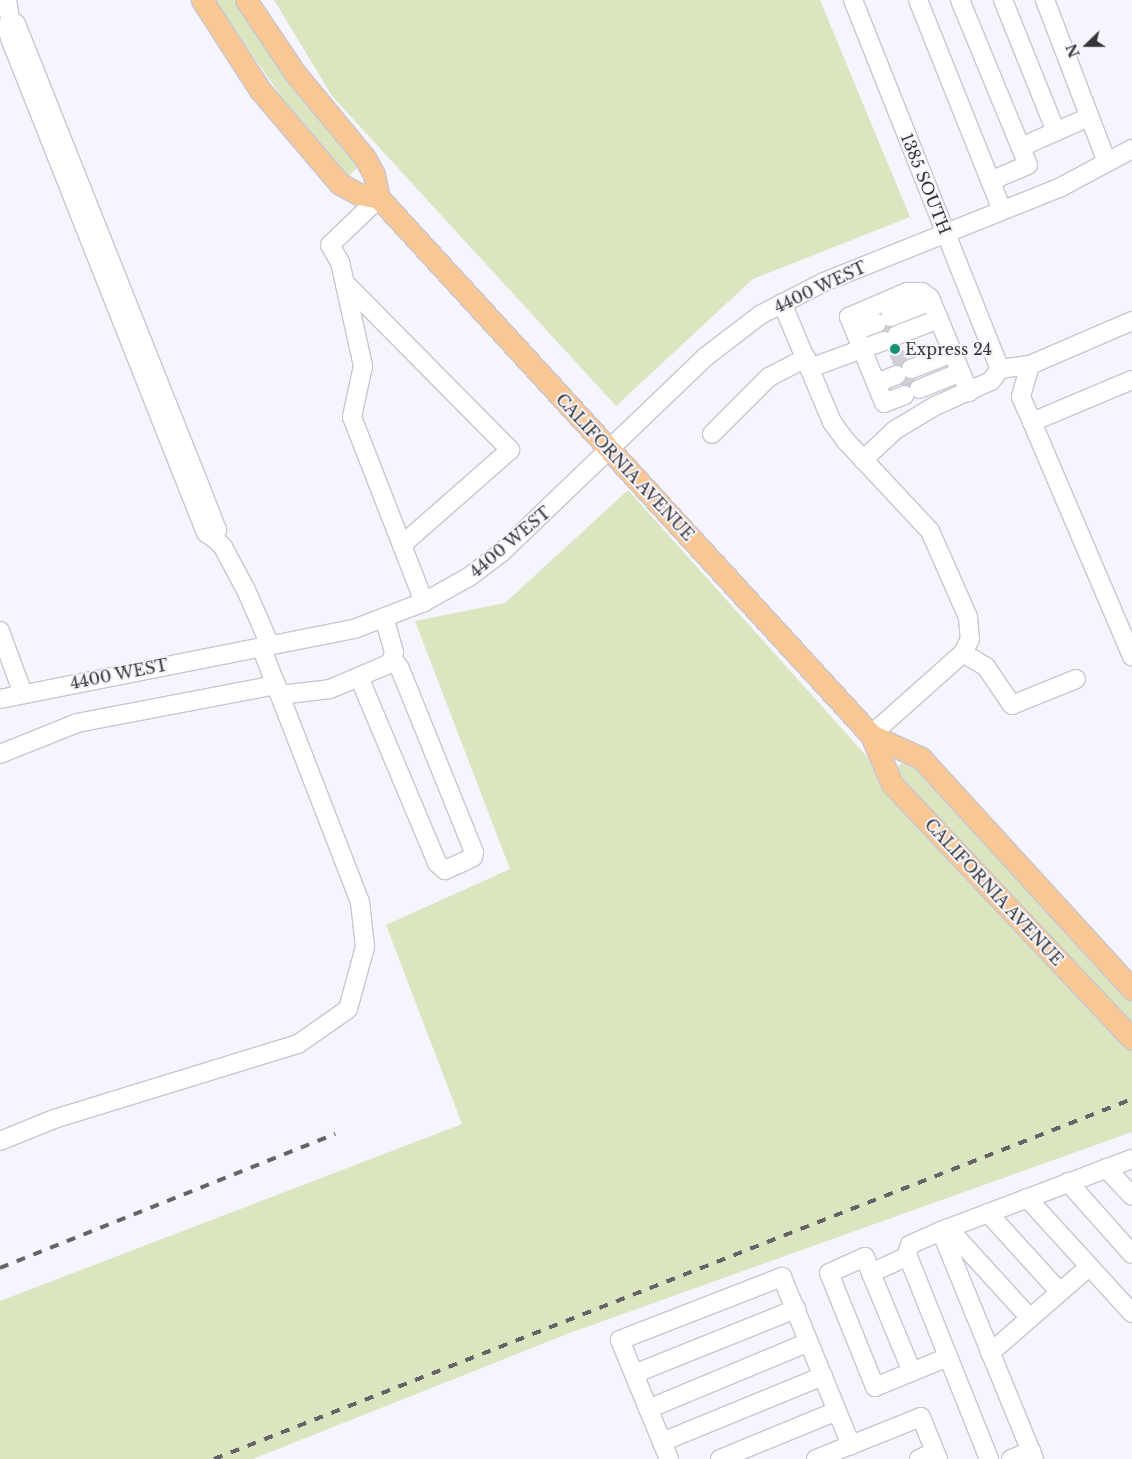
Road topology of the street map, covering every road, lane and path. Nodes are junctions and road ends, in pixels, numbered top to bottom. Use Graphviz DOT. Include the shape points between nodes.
graph roads {
  1 [pos="7,0"];
  2 [pos="202,0"];
  3 [pos="246,0"];
  4 [pos="852,0"];
  5 [pos="918,0"];
  6 [pos="1003,0"];
  7 [pos="1045,0"];
  8 [pos="966,2"];
  9 [pos="1090,117"];
  10 [pos="1056,132"];
  11 [pos="1021,147"];
  12 [pos="1132,149"];
  13 [pos="1107,162"];
  14 [pos="990,181"];
  15 [pos="380,198"];
  16 [pos="1002,210"];
  17 [pos="946,233"];
  18 [pos="344,282"];
  19 [pos="782,303"];
  20 [pos="935,310"];
  21 [pos="1132,321"];
  22 [pos="859,340"];
  23 [pos="955,357"];
  24 [pos="808,363"];
  25 [pos="1030,365"];
  26 [pos="1000,368"];
  27 [pos="906,377"];
  28 [pos="1132,380"];
  29 [pos="876,383"];
  30 [pos="970,392"];
  31 [pos="1032,422"];
  32 [pos="712,434"];
  33 [pos="610,451"];
  34 [pos="863,460"];
  35 [pos="402,545"];
  36 [pos="424,602"];
  37 [pos="385,620"];
  38 [pos="0,631"];
  39 [pos="265,646"];
  40 [pos="963,653"];
  41 [pos="1132,657"];
  42 [pos="393,659"];
  43 [pos="360,677"];
  44 [pos="1076,679"];
  45 [pos="278,690"];
  46 [pos="23,694"];
  47 [pos="0,699"];
  48 [pos="872,735"];
  49 [pos="0,754"];
  50 [pos="1132,989"];
  51 [pos="1132,1039"];
  52 [pos="0,1141"];
  53 [pos="1132,1159"];
  54 [pos="1106,1168"];
  55 [pos="1068,1182"];
  56 [pos="1132,1196"];
  57 [pos="1027,1198"];
  58 [pos="988,1213"];
  59 [pos="944,1230"];
  60 [pos="1132,1254"];
  61 [pos="908,1256"];
  62 [pos="1089,1267"];
  63 [pos="871,1273"];
  64 [pos="1060,1292"];
  65 [pos="796,1310"];
  66 [pos="1132,1313"];
  67 [pos="1030,1318"];
  68 [pos="809,1342"];
  69 [pos="990,1352"];
  70 [pos="948,1357"];
  71 [pos="912,1372"];
  72 [pos="634,1374"];
  73 [pos="823,1376"];
  74 [pos="648,1409"];
  75 [pos="837,1411"];
  76 [pos="662,1442"];
  77 [pos="851,1445"];
  78 [pos="1032,1455"];
  79 [pos="936,1456"];
  80 [pos="669,1459"];
  81 [pos="720,1459"];
  82 [pos="816,1459"];
  83 [pos="919,1459"];
  84 [pos="989,1459"];
  85 [pos="1011,1459"];
  1 -- 39 [label="street" via="10,20 7,27 11,40 131,346 206,533 223,547 246,590"];
  2 -- 15 [label="main road" via="260,90 335,178 349,190"];
  3 -- 15 [label="main road, CALIFORNIA AVENUE" via="295,73 365,158"];
  4 -- 17 [label="street, 1385 SOUTH"];
  5 -- 14 [label="street"];
  6 -- 10 [label="street"];
  7 -- 9 [label="street"];
  8 -- 11 [label="street"];
  9 -- 10 [label="street"];
  9 -- 13 [label="street"];
  10 -- 11 [label="street"];
  11 -- 14 [label="street" via="1028,165"];
  12 -- 13 [label="street, 4400 WEST"];
  13 -- 16 [label="street, 4400 WEST" via="1061,187"];
  14 -- 16 [label="street"];
  15 -- 18 [label="street" via="330,245 340,262"];
  15 -- 33 [label="main road, CALIFORNIA AVENUE"];
  16 -- 17 [label="street, 4400 WEST"];
  17 -- 19 [label="street, 4400 WEST" via="824,282"];
  17 -- 26 [label="street, 1385 SOUTH"];
  18 -- 35 [label="street" via="363,366 352,417"];
  18 -- 35 [label="street" via="510,450"];
  19 -- 24 [label="street"];
  19 -- 33 [label="street, 4400 WEST" via="704,358"];
  20 -- 22 [label="street"];
  20 -- 22 [label="street" via="922,292 900,295 849,317"];
  20 -- 23 [label="street"];
  21 -- 25 [label="street"];
  22 -- 24 [label="street"];
  22 -- 29 [label="street"];
  23 -- 27 [label="street"];
  23 -- 27 [label="street"];
  23 -- 30 [label="street"];
  24 -- 32 [label="street" via="769,377"];
  24 -- 34 [label="street" via="832,422"];
  25 -- 26 [label="street"];
  25 -- 31 [label="street" via="1021,397"];
  26 -- 30 [label="street" via="991,381"];
  27 -- 29 [label="street"];
  27 -- 29 [label="street" via="884,403"];
  28 -- 31 [label="street"];
  30 -- 34 [label="street" via="935,406 894,430"];
  31 -- 41 [label="street"];
  33 -- 36 [label="street, 4400 WEST" via="502,552 469,577"];
  33 -- 48 [label="main road, CALIFORNIA AVENUE"];
  34 -- 40 [label="street" via="930,531 968,617 970,639"];
  35 -- 36 [label="street"];
  36 -- 37 [label="street, 4400 WEST"];
  37 -- 39 [label="street, 4400 WEST"];
  37 -- 42 [label="street"];
  38 -- 46 [label="street"];
  39 -- 45 [label="street"];
  39 -- 46 [label="street, 4400 WEST"];
  40 -- 44 [label="street" via="986,667 1012,706"];
  40 -- 48 [label="street"];
  42 -- 43 [label="street" via="386,666"];
  42 -- 43 [label="street" via="400,669 474,852 473,857 444,870 437,864"];
  43 -- 45 [label="street" via="330,689"];
  45 -- 49 [label="street" via="76,723"];
  45 -- 52 [label="street" via="360,902 365,947 348,1009 298,1044 54,1119"];
  46 -- 47 [label="street, 4400 WEST"];
  48 -- 50 [label="main road, CALIFORNIA AVENUE" via="921,758"];
  48 -- 51 [label="main road, CALIFORNIA AVENUE" via="892,784"];
  53 -- 54 [label="street"];
  54 -- 55 [label="street"];
  54 -- 56 [label="street"];
  55 -- 57 [label="street"];
  55 -- 60 [label="street"];
  57 -- 58 [label="street"];
  57 -- 62 [label="street"];
  58 -- 59 [label="street"];
  58 -- 64 [label="street"];
  59 -- 61 [label="street" via="910,1245"];
  59 -- 67 [label="street"];
  59 -- 69 [label="street"];
  61 -- 63 [label="street"];
  61 -- 70 [label="street"];
  62 -- 64 [label="street"];
  62 -- 66 [label="street"];
  63 -- 71 [label="street"];
  63 -- 71 [label="street" via="865,1258 829,1273 875,1387"];
  64 -- 67 [label="street"];
  65 -- 68 [label="street"];
  65 -- 72 [label="street"];
  65 -- 72 [label="street" via="782,1276 620,1340"];
  67 -- 69 [label="street"];
  68 -- 73 [label="street"];
  68 -- 74 [label="street"];
  69 -- 78 [label="street"];
  70 -- 71 [label="street"];
  70 -- 84 [label="street"];
  72 -- 74 [label="street"];
  73 -- 75 [label="street"];
  73 -- 76 [label="street"];
  74 -- 76 [label="street"];
  75 -- 77 [label="street"];
  75 -- 81 [label="street"];
  76 -- 80 [label="street"];
  77 -- 79 [label="street" via="921,1417"];
  77 -- 82 [label="street"];
  78 -- 85 [label="street"];
  79 -- 83 [label="street"];
}
